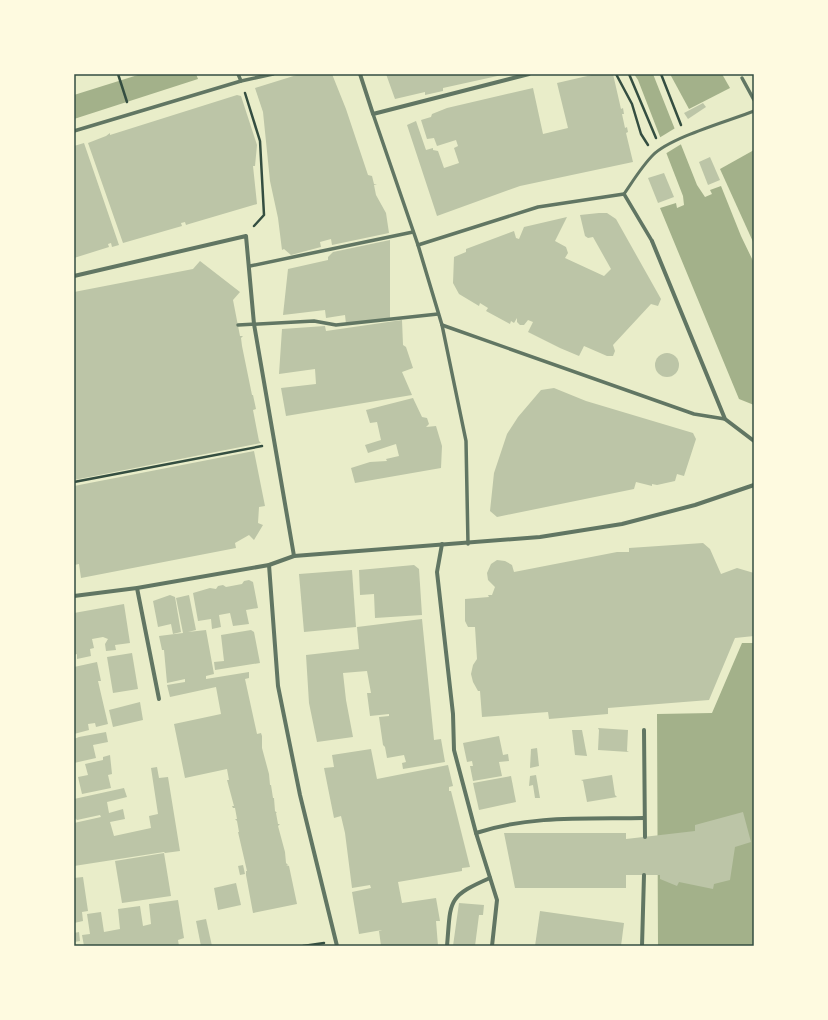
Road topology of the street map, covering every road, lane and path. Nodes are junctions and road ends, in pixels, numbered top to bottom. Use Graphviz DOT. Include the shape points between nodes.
graph roads {
  1 [pos="118,74"];
  2 [pos="238,74"];
  3 [pos="273,74"];
  4 [pos="360,74"];
  5 [pos="529,74"];
  6 [pos="616,74"];
  7 [pos="629,74"];
  8 [pos="661,74"];
  9 [pos="742,78"];
  10 [pos="242,81"];
  11 [pos="754,100"];
  12 [pos="127,103"];
  13 [pos="754,111"];
  14 [pos="372,114"];
  15 [pos="677,118"];
  16 [pos="74,132"];
  17 [pos="641,134"];
  18 [pos="656,139"];
  19 [pos="624,194"];
  20 [pos="413,232"];
  21 [pos="246,236"];
  22 [pos="652,242"];
  23 [pos="418,245"];
  24 [pos="250,266"];
  25 [pos="74,276"];
  26 [pos="438,314"];
  27 [pos="254,324"];
  28 [pos="238,325"];
  29 [pos="442,325"];
  30 [pos="725,419"];
  31 [pos="754,441"];
  32 [pos="276,444"];
  33 [pos="74,482"];
  34 [pos="754,485"];
  35 [pos="442,544"];
  36 [pos="468,544"];
  37 [pos="294,556"];
  38 [pos="269,565"];
  39 [pos="137,588"];
  40 [pos="74,596"];
  41 [pos="159,699"];
  42 [pos="644,730"];
  43 [pos="644,818"];
  44 [pos="476,833"];
  45 [pos="645,837"];
  46 [pos="644,875"];
  47 [pos="490,878"];
  48 [pos="337,944"];
  49 [pos="303,946"];
  50 [pos="447,946"];
  51 [pos="492,946"];
  52 [pos="642,946"];
  1 -- 12 [label="path"];
  2 -- 10 [label="street"];
  3 -- 10 [label="street"];
  4 -- 14 [label="street"];
  5 -- 14 [label="street"];
  6 -- 17 [label="path" via="632,104"];
  7 -- 18 [label="path"];
  8 -- 15 [label="path"];
  9 -- 11 [label="street"];
  10 -- 16 [label="street"];
  10 -- 21 [label="path" via="260,141 264,215"];
  13 -- 19 [label="lane" via="681,138 662,148 654,154"];
  14 -- 20 [label="street"];
  19 -- 22 [label="street"];
  19 -- 23 [label="street" via="538,207"];
  20 -- 23 [label="street"];
  20 -- 24 [label="street"];
  21 -- 24 [label="street"];
  21 -- 25 [label="street"];
  22 -- 30 [label="street"];
  23 -- 26 [label="street"];
  24 -- 27 [label="street"];
  26 -- 27 [label="street" via="336,325 314,321"];
  26 -- 29 [label="street"];
  27 -- 28 [label="street"];
  27 -- 32 [label="street"];
  29 -- 30 [label="street" via="694,414"];
  29 -- 36 [label="street" via="466,441"];
  30 -- 31 [label="street"];
  32 -- 33 [label="path"];
  32 -- 37 [label="street"];
  34 -- 36 [label="street" via="695,505 622,524 540,537"];
  35 -- 36 [label="street"];
  35 -- 37 [label="street"];
  35 -- 44 [label="street" via="437,572 453,714 454,750"];
  37 -- 38 [label="street"];
  38 -- 39 [label="street"];
  38 -- 48 [label="street" via="278,686 300,796"];
  39 -- 40 [label="street"];
  39 -- 41 [label="street"];
  42 -- 43 [label="street"];
  43 -- 44 [label="street" via="534,820 501,825"];
  43 -- 45 [label="street"];
  44 -- 47 [label="street"];
  46 -- 52 [label="street"];
  47 -- 50 [label="street" via="465,889 456,898 450,913"];
  47 -- 51 [label="street" via="497,900"];
  48 -- 49 [label="path"];
}
